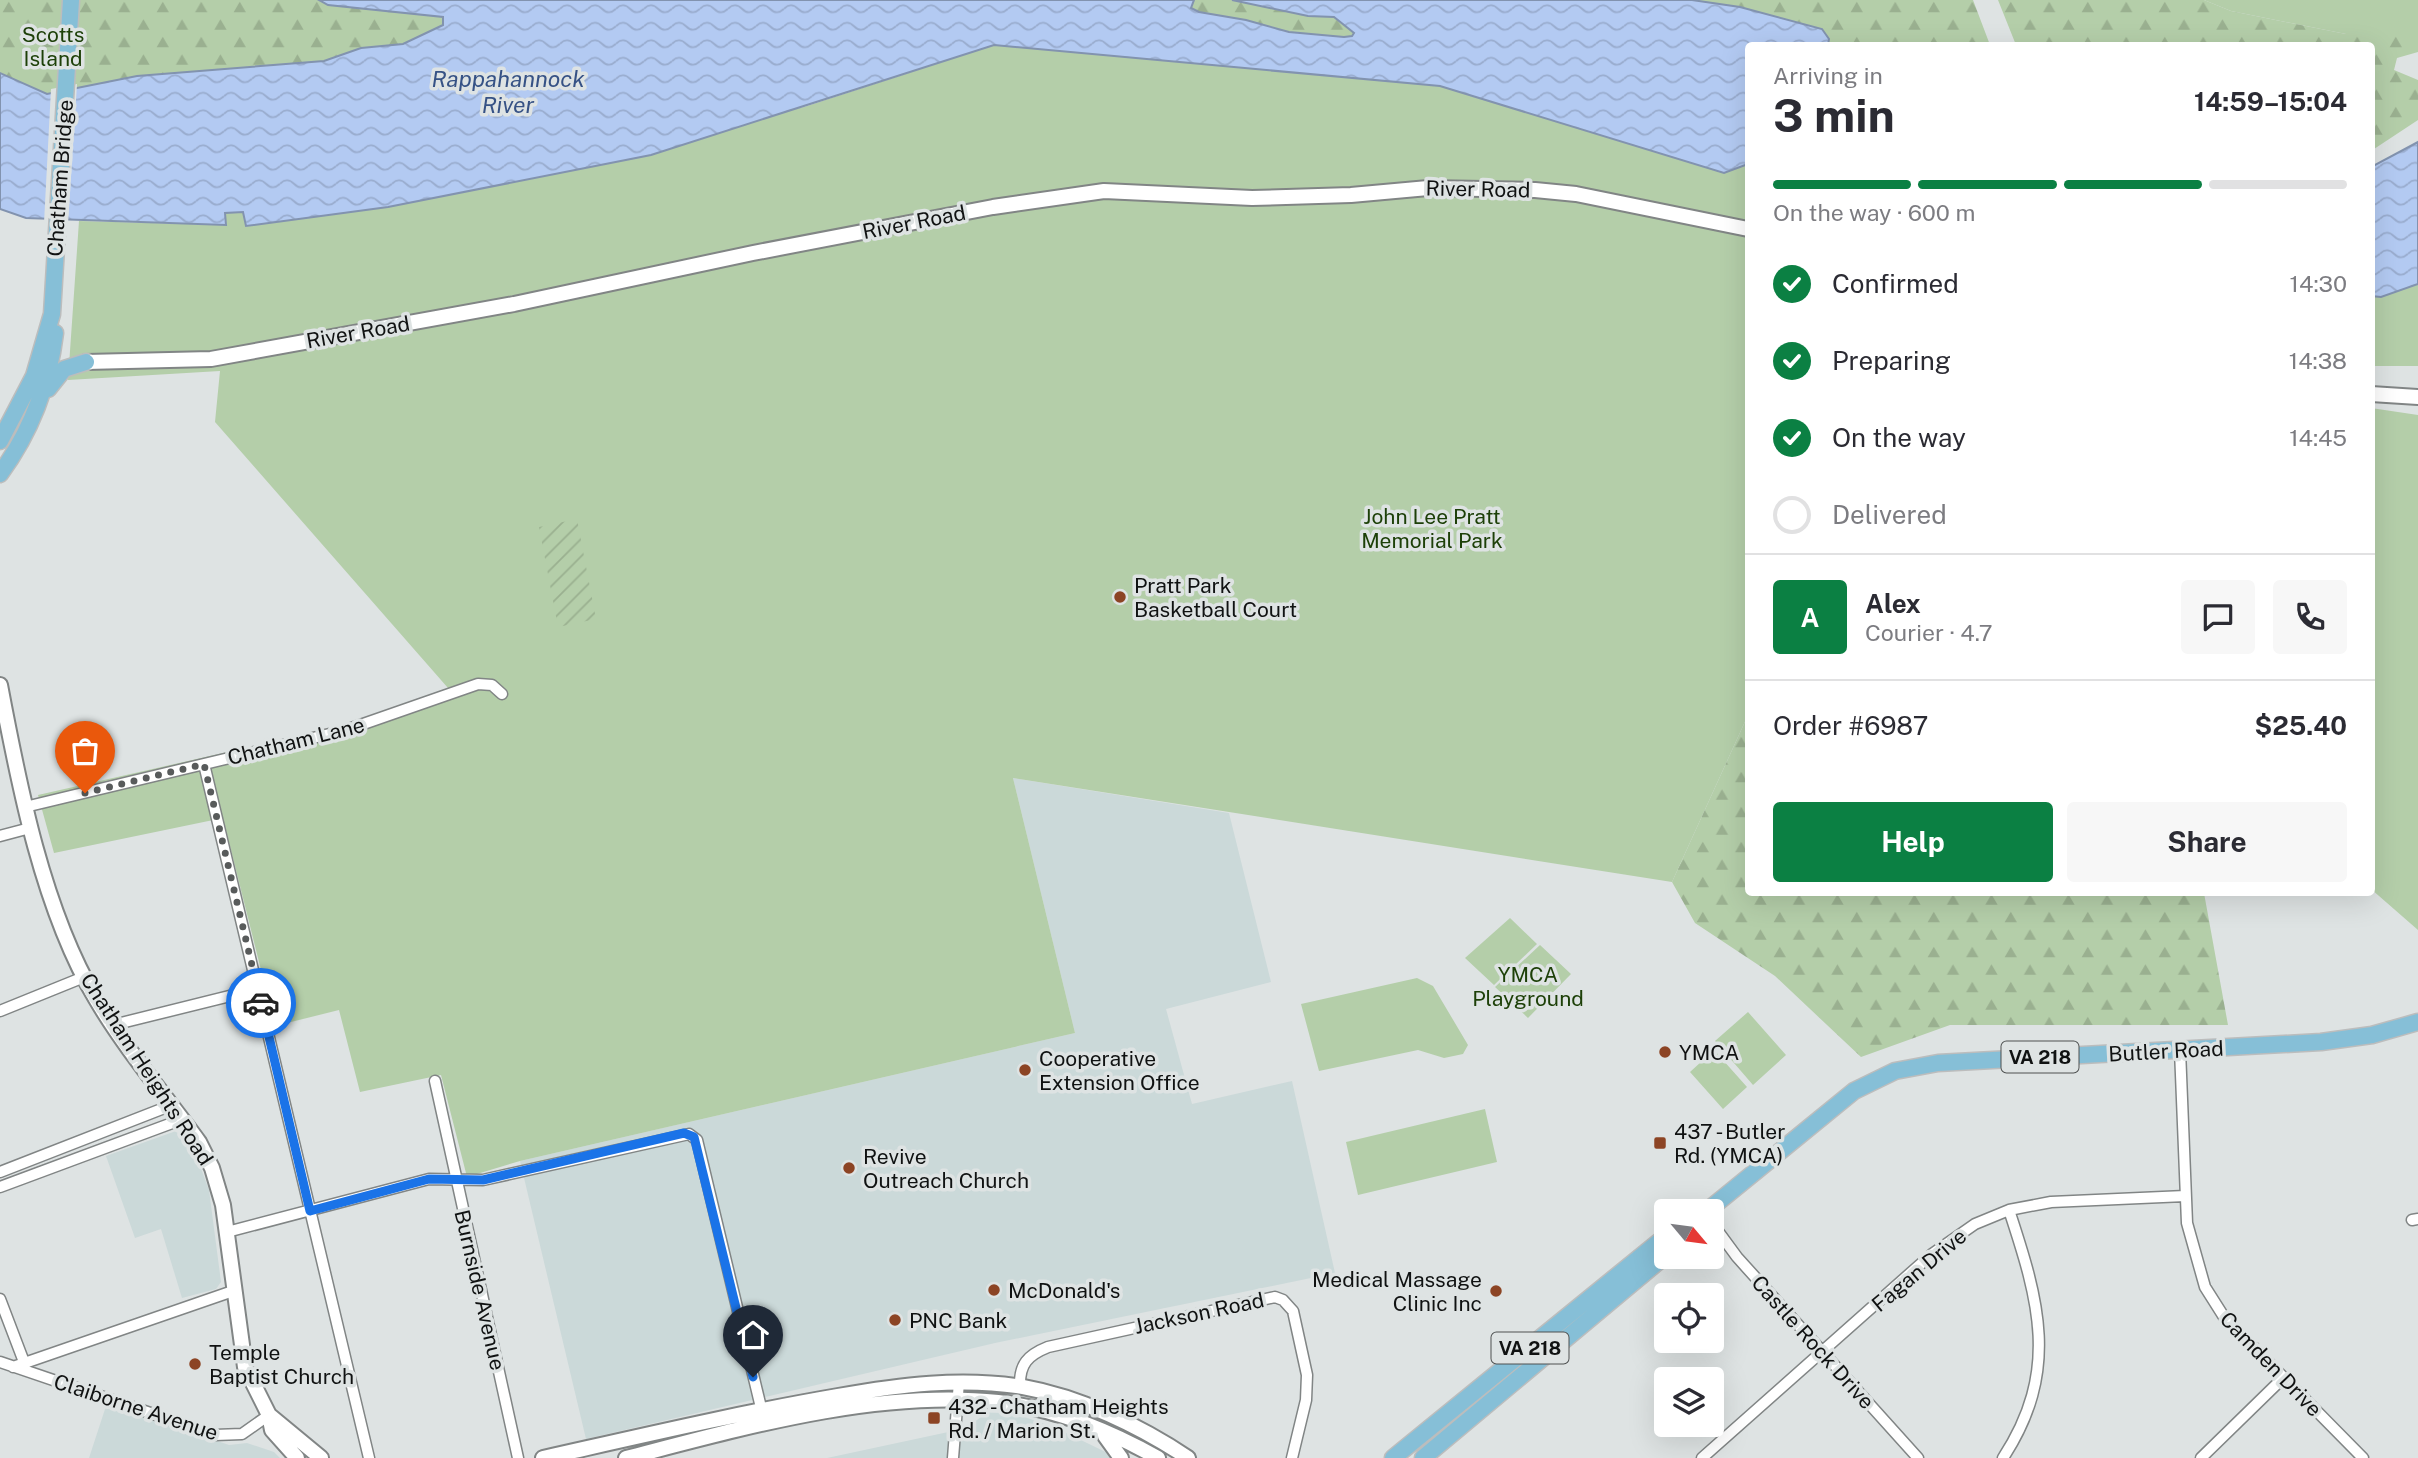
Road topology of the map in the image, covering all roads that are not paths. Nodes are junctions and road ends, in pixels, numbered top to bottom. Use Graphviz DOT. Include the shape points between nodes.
graph roads {
  1 [pos="71,0"];
  2 [pos="1745,228"];
  3 [pos="52,314"];
  4 [pos="55,336"];
  5 [pos="86,362"];
  6 [pos="2375,394"];
  7 [pos="2418,397"];
  8 [pos="33,416"];
  9 [pos="0,441"];
  10 [pos="0,474"];
  11 [pos="0,685"];
  12 [pos="502,694"];
  13 [pos="204,764"];
  14 [pos="25,807"];
  15 [pos="30,828"];
  16 [pos="0,836"];
  17 [pos="84,978"];
  18 [pos="258,989"];
  19 [pos="0,1011"];
  20 [pos="2418,1022"];
  21 [pos="113,1025"];
  22 [pos="2180,1050"];
  23 [pos="435,1081"];
  24 [pos="172,1105"];
  25 [pos="183,1119"];
  26 [pos="0,1172"];
  27 [pos="456,1179"];
  28 [pos="0,1186"];
  29 [pos="2185,1196"];
  30 [pos="1722,1199"];
  31 [pos="2009,1210"];
  32 [pos="310,1211"];
  33 [pos="227,1232"];
  34 [pos="1724,1239"];
  35 [pos="1654,1246"];
  36 [pos="1654,1265"];
  37 [pos="233,1292"];
  38 [pos="0,1299"];
  39 [pos="1822,1351"];
  40 [pos="24,1362"];
  41 [pos="0,1363"];
  42 [pos="12,1367"];
  43 [pos="2283,1378"];
  44 [pos="959,1382"];
  45 [pos="1020,1387"];
  46 [pos="958,1401"];
  47 [pos="761,1408"];
  48 [pos="269,1415"];
  49 [pos="766,1424"];
  50 [pos="1099,1431"];
  51 [pos="297,1458"];
  52 [pos="321,1458"];
  53 [pos="369,1458"];
  54 [pos="518,1458"];
  55 [pos="543,1458"];
  56 [pos="626,1458"];
  57 [pos="953,1458"];
  58 [pos="1121,1458"];
  59 [pos="1158,1458"];
  60 [pos="1188,1458"];
  61 [pos="1292,1458"];
  62 [pos="1392,1458"];
  63 [pos="1423,1458"];
  64 [pos="1702,1458"];
  65 [pos="1918,1458"];
  66 [pos="2003,1458"];
  67 [pos="2201,1458"];
  68 [pos="2363,1458"];
  1 -- 3 [label="main road, Chatham Bridge"];
  2 -- 5 [label="main road, River Road" via="1535,190 1428,187 1294,198 1091,192 954,214 514,304 211,359"];
  3 -- 4 [label="main road"];
  3 -- 9 [label="main road" via="33,376"];
  4 -- 5 [label="main road" via="67,353"];
  4 -- 8 [label="main road"];
  5 -- 8 [label="main road" via="60,372"];
  6 -- 7 [label="main road"];
  8 -- 10 [label="main road"];
  11 -- 14 [label="main road, Chatham Heights Road"];
  12 -- 13 [label="street, Chatham Lane" via="481,683 346,730"];
  13 -- 14 [label="street, Chatham Lane"];
  13 -- 18 [label="street"];
  14 -- 15 [label="main road, Chatham Heights Road"];
  15 -- 16 [label="street"];
  15 -- 17 [label="main road, Chatham Heights Road"];
  17 -- 19 [label="street"];
  17 -- 21 [label="main road, Chatham Heights Road"];
  18 -- 21 [label="street"];
  18 -- 32 [label="street"];
  20 -- 22 [label="main road, Butler Road / VA 218" via="2341,1040"];
  21 -- 24 [label="main road, Chatham Heights Road"];
  22 -- 29 [label="street, Camden Drive"];
  22 -- 30 [label="main road, Butler Road / VA 218" via="1938,1063 1895,1071 1833,1107"];
  23 -- 27 [label="street, Burnside Avenue"];
  24 -- 25 [label="main road, Chatham Heights Road"];
  24 -- 26 [label="street"];
  25 -- 28 [label="street"];
  25 -- 33 [label="main road, Chatham Heights Road" via="212,1168"];
  27 -- 32 [label="street" via="429,1179"];
  27 -- 47 [label="street" via="483,1180 684,1133 697,1139"];
  27 -- 54 [label="street, Burnside Avenue"];
  29 -- 31 [label="street, Fagan Drive" via="2051,1202"];
  29 -- 43 [label="street, Camden Drive" via="2192,1246 2205,1287 2224,1317"];
  31 -- 39 [label="street, Fagan Drive" via="1953,1238"];
  31 -- 66 [label="street" via="2034,1291 2041,1357 2027,1414"];
  32 -- 33 [label="street"];
  32 -- 53 [label="street"];
  33 -- 37 [label="main road, Chatham Heights Road"];
  34 -- 39 [label="street, Castle Rock Drive"];
  35 -- 62 [label="main road, VA 218"];
  36 -- 63 [label="main road, VA 218"];
  37 -- 40 [label="street"];
  37 -- 48 [label="main road, Chatham Heights Road" via="245,1367"];
  38 -- 40 [label="street"];
  39 -- 64 [label="street, Fagan Drive"];
  39 -- 65 [label="street, Castle Rock Drive"];
  40 -- 42 [label="street"];
  41 -- 42 [label="street, Claiborne Avenue"];
  42 -- 48 [label="street, Claiborne Avenue" via="219,1436 242,1434"];
  43 -- 67 [label="street"];
  43 -- 68 [label="street, Camden Drive"];
  44 -- 45 [label="main road"];
  44 -- 46 [label="street"];
  44 -- 47 [label="main road" via="877,1388"];
  45 -- 60 [label="main road" via="1110,1416"];
  45 -- 61 [label="street, Jackson Road" via="1028,1357 1048,1347 1275,1297 1293,1311 1307,1374 1306,1400"];
  46 -- 49 [label="main road" via="866,1406"];
  46 -- 50 [label="main road" via="1034,1409"];
  46 -- 57 [label="street"];
  47 -- 49 [label="street"];
  47 -- 55 [label="main road"];
  48 -- 51 [label="main road, Chatham Heights Road" via="271,1430"];
  48 -- 52 [label="main road, Chatham Heights Road"];
  49 -- 56 [label="main road"];
  50 -- 58 [label="main road"];
  50 -- 59 [label="main road"];
}
